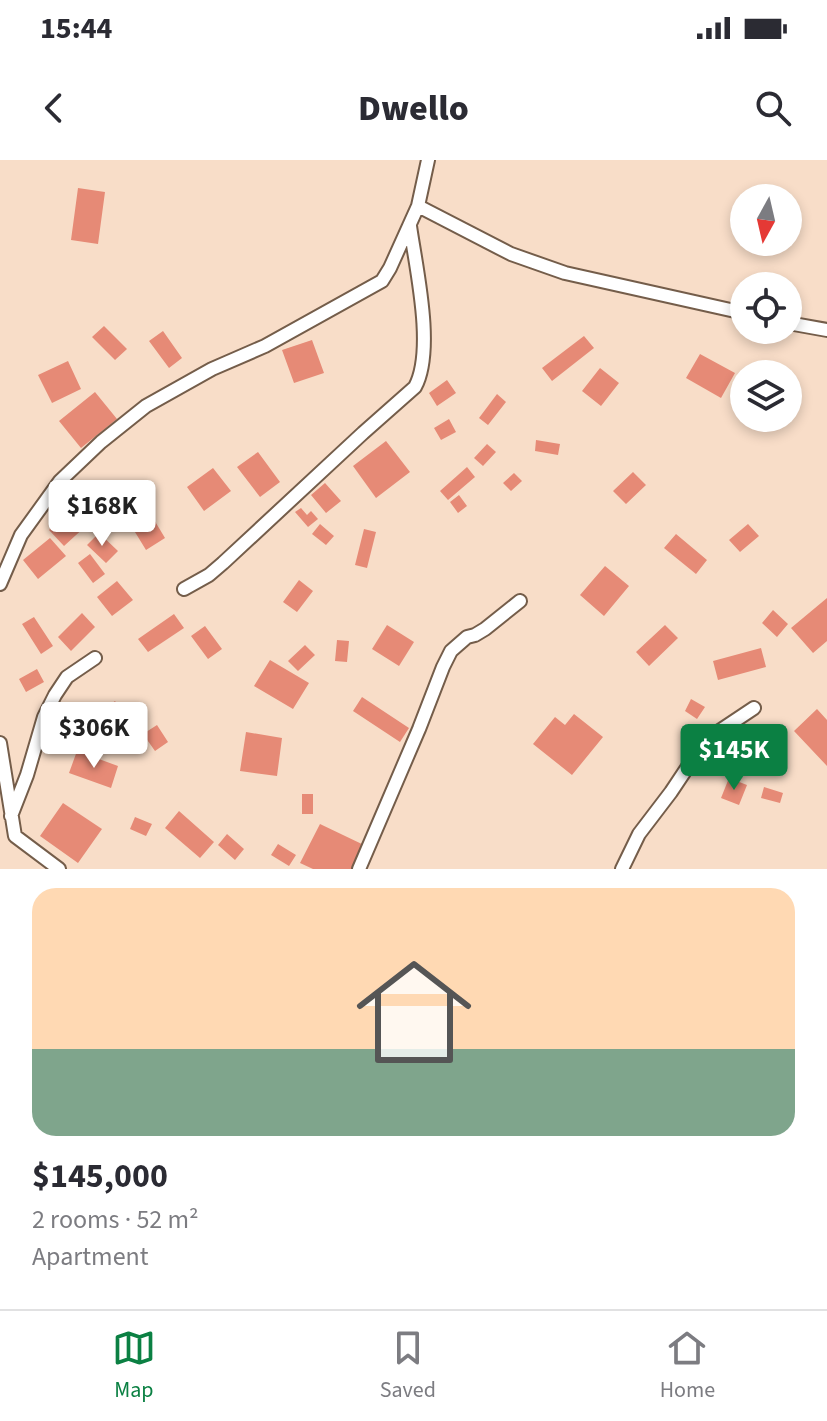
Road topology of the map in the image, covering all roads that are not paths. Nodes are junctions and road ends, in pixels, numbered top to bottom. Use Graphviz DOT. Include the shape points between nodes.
graph roads {
  1 [pos="428,160"];
  2 [pos="418,206"];
  3 [pos="410,226"];
  4 [pos="730,310"];
  5 [pos="802,326"];
  6 [pos="827,330"];
  7 [pos="0,584"];
  8 [pos="184,589"];
  9 [pos="520,601"];
  10 [pos="95,658"];
  11 [pos="754,708"];
  12 [pos="0,743"];
  13 [pos="11,816"];
  14 [pos="15,836"];
  15 [pos="0,837"];
  16 [pos="59,869"];
  17 [pos="359,869"];
  18 [pos="622,869"];
  1 -- 2 [label="street"];
  2 -- 3 [label="street"];
  2 -- 4 [label="street" via="511,254 565,273"];
  3 -- 7 [label="street" via="382,281 146,406 101,442 60,481 21,535"];
  3 -- 8 [label="street" via="424,324 422,367 415,387 223,563"];
  5 -- 6 [label="street"];
  9 -- 17 [label="street" via="451,651"];
  10 -- 13 [label="street" via="67,677 55,695"];
  11 -- 18 [label="street" via="699,750 639,834"];
  12 -- 13 [label="street"];
  13 -- 14 [label="street"];
  14 -- 15 [label="street"];
  14 -- 16 [label="street"];
}
